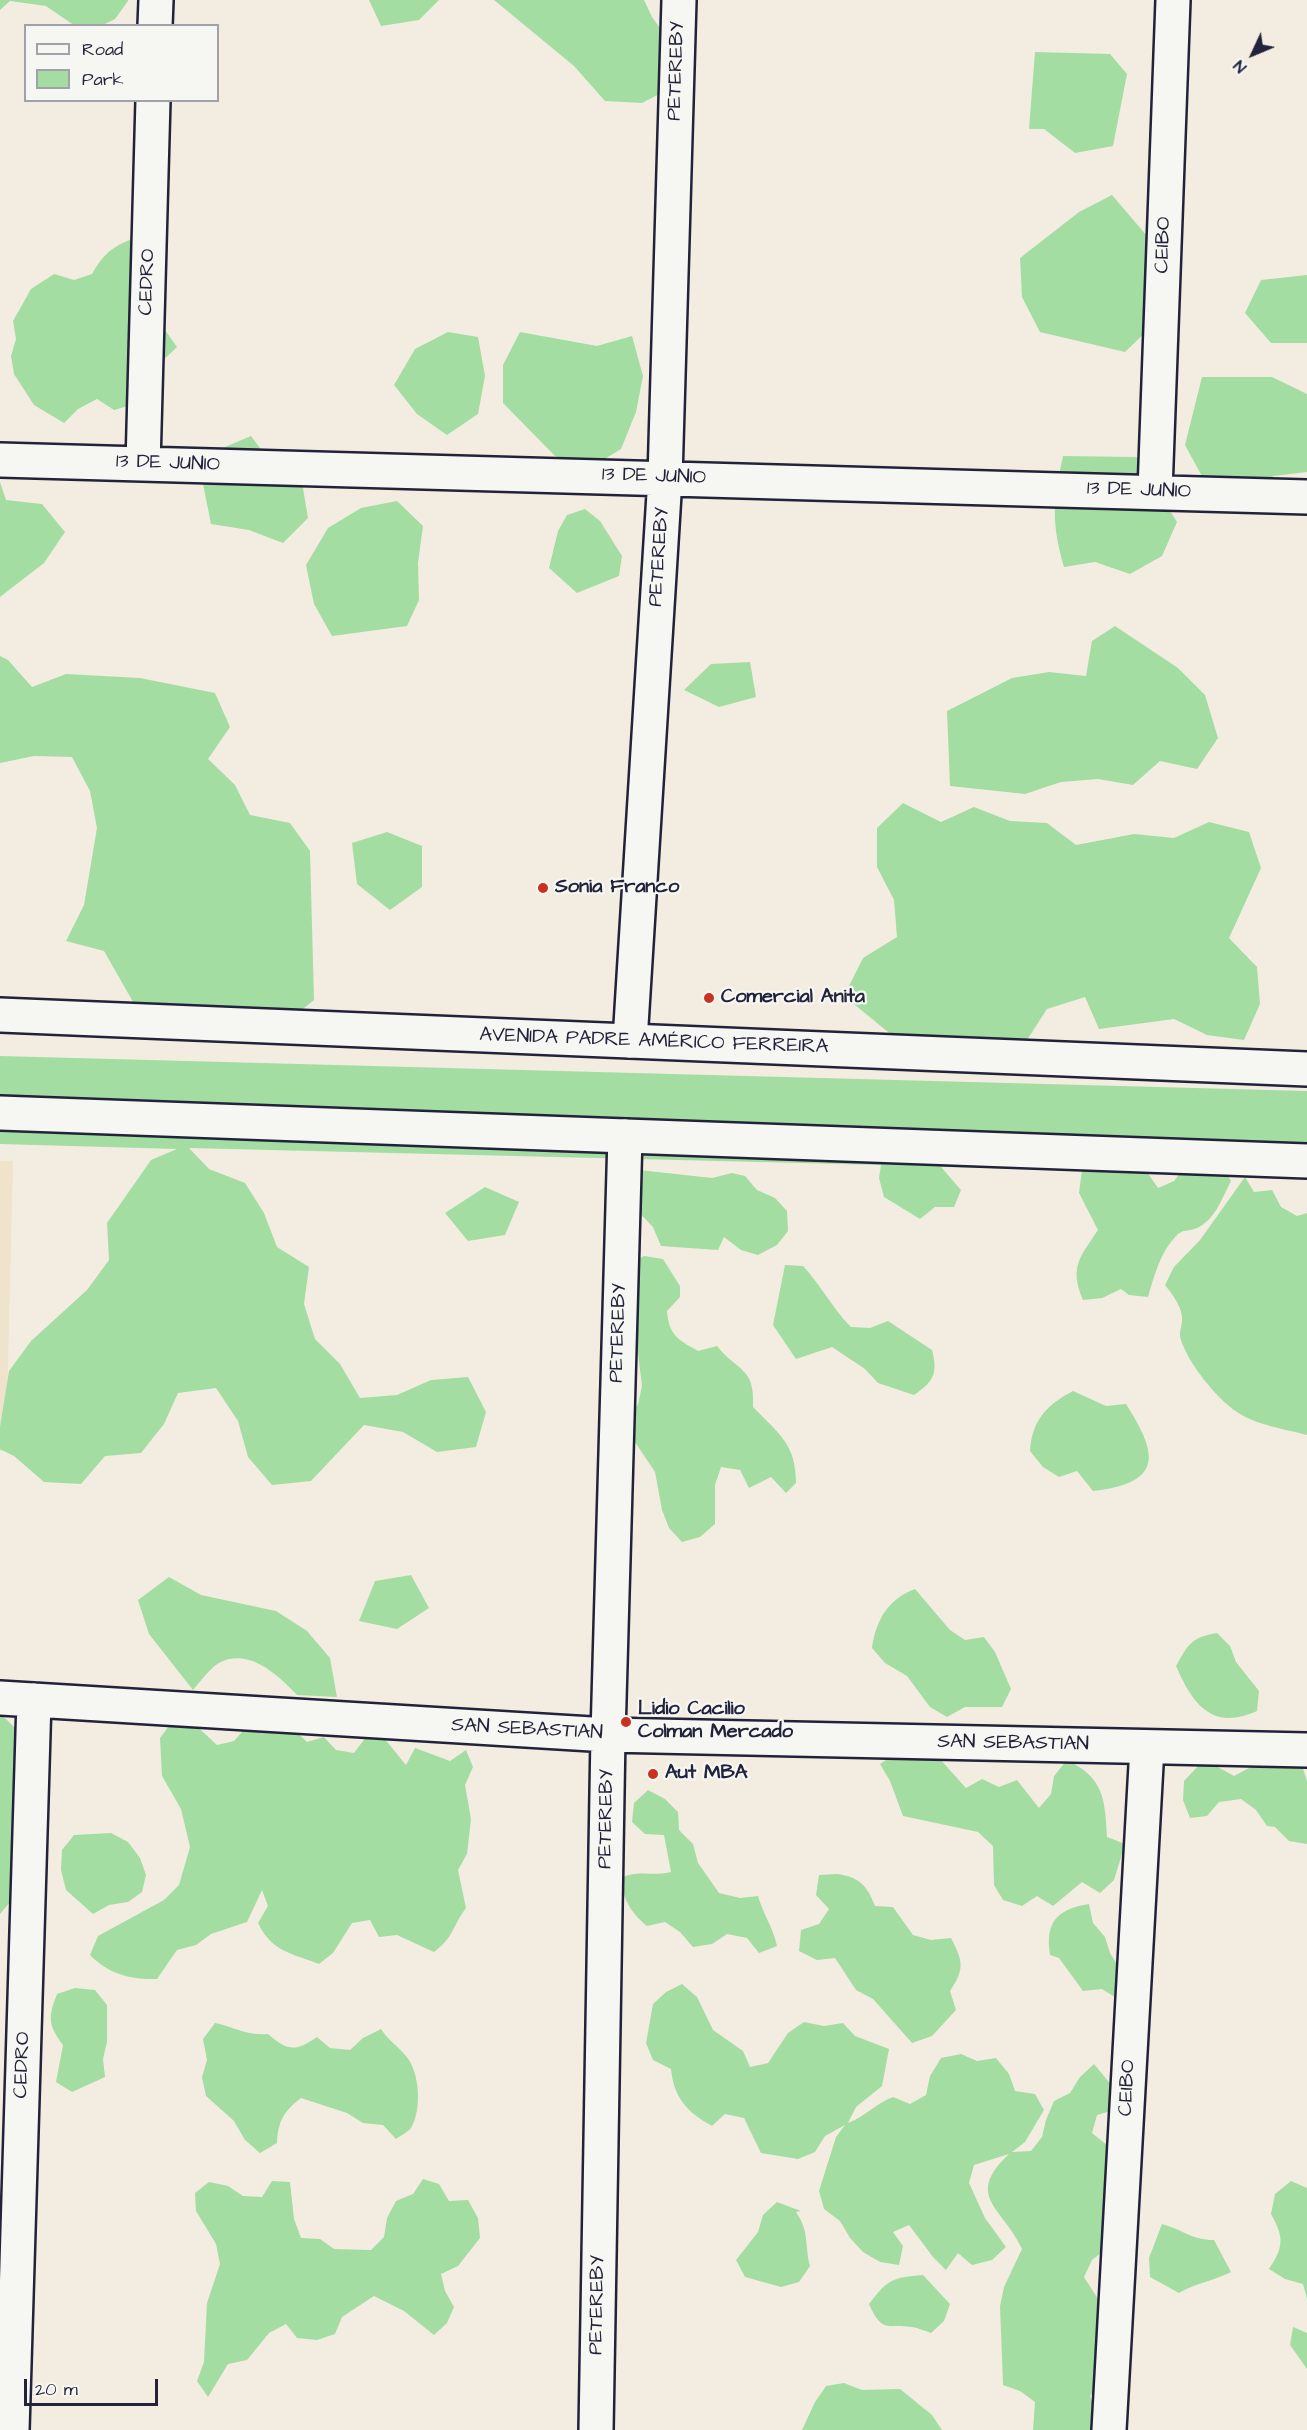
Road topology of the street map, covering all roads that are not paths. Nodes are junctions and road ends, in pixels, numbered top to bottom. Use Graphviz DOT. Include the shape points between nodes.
graph roads {
  1 [pos="156,0"];
  2 [pos="679,0"];
  3 [pos="1173,0"];
  4 [pos="155,24"];
  5 [pos="153,102"];
  6 [pos="0,460"];
  7 [pos="143,464"];
  8 [pos="665,478"];
  9 [pos="1155,491"];
  10 [pos="1307,497"];
  11 [pos="0,1015"];
  12 [pos="630,1041"];
  13 [pos="1307,1069"];
  14 [pos="0,1113"];
  15 [pos="625,1136"];
  16 [pos="1307,1161"];
  17 [pos="0,1698"];
  18 [pos="34,1700"];
  19 [pos="608,1735"];
  20 [pos="1147,1747"];
  21 [pos="1307,1750"];
  22 [pos="12,2430"];
  23 [pos="596,2430"];
  24 [pos="1108,2430"];
  1 -- 4 [label="street"];
  2 -- 8 [label="street, PETEREBY"];
  3 -- 9 [label="street, CEIBO"];
  5 -- 7 [label="street, CEDRO"];
  6 -- 7 [label="street, 13 DE JUNIO"];
  7 -- 8 [label="street, 13 DE JUNIO"];
  8 -- 9 [label="street, 13 DE JUNIO"];
  8 -- 12 [label="street, PETEREBY"];
  9 -- 10 [label="street, 13 DE JUNIO"];
  11 -- 12 [label="street, AVENIDA PADRE AMÉRICO FERREIRA"];
  12 -- 13 [label="street, AVENIDA PADRE AMÉRICO FERREIRA"];
  14 -- 15 [label="street"];
  15 -- 16 [label="street"];
  15 -- 19 [label="street, PETEREBY"];
  17 -- 18 [label="street, SAN SEBASTIAN"];
  18 -- 19 [label="street, SAN SEBASTIAN"];
  18 -- 22 [label="street, CEDRO"];
  19 -- 20 [label="street, SAN SEBASTIAN"];
  19 -- 23 [label="street, PETEREBY"];
  20 -- 21 [label="street, SAN SEBASTIAN"];
  20 -- 24 [label="street, CEIBO"];
}
